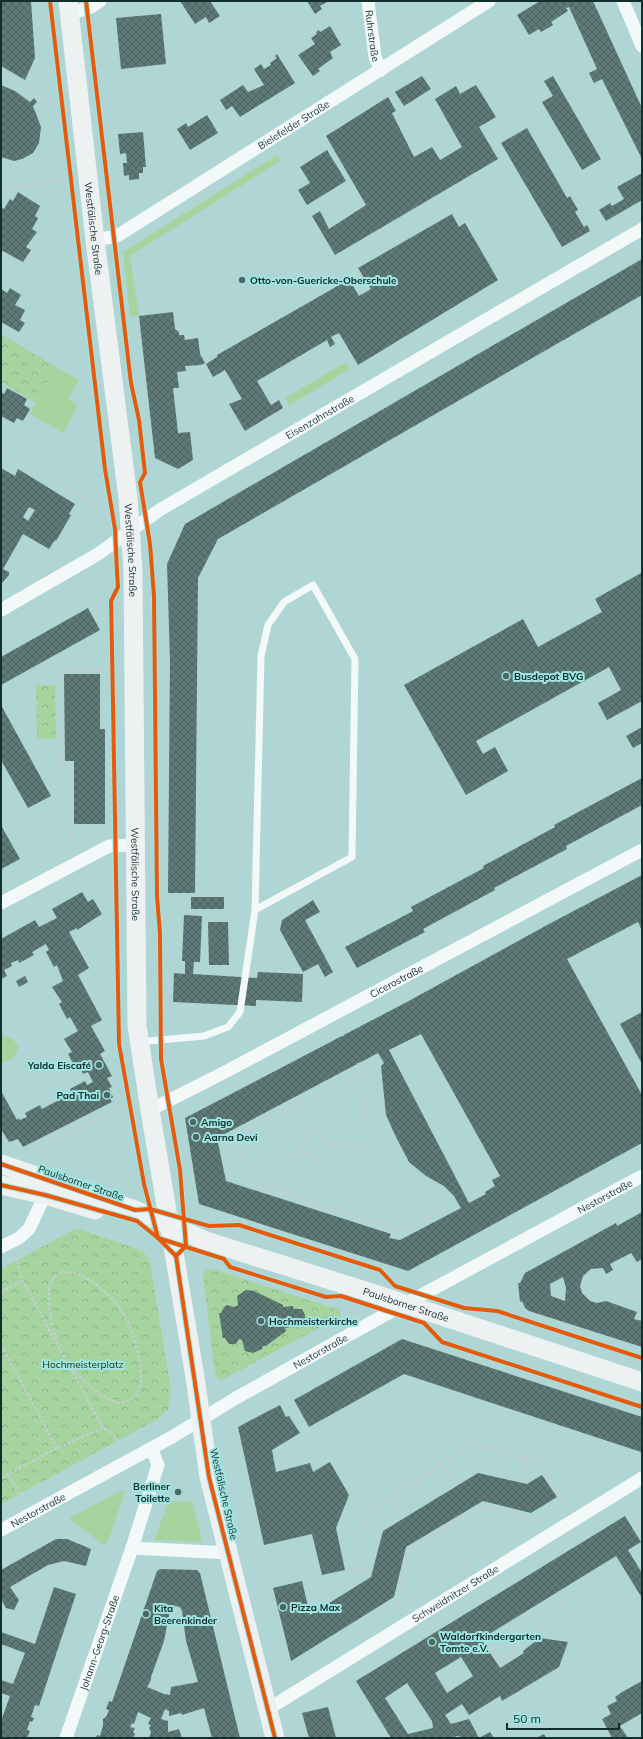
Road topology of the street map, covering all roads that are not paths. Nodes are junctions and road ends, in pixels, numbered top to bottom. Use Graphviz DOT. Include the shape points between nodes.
graph roads {
  1 [pos="100,1"];
  2 [pos="368,1"];
  3 [pos="489,1"];
  4 [pos="623,1"];
  5 [pos="69,8"];
  6 [pos="642,46"];
  7 [pos="381,70"];
  8 [pos="642,229"];
  9 [pos="95,240"];
  10 [pos="130,530"];
  11 [pos="1,610"];
  12 [pos="135,845"];
  13 [pos="642,850"];
  14 [pos="1,903"];
  15 [pos="255,910"];
  16 [pos="139,1042"];
  17 [pos="150,1110"];
  18 [pos="1,1164"];
  19 [pos="642,1176"];
  20 [pos="1,1185"];
  21 [pos="49,1189"];
  22 [pos="170,1226"];
  23 [pos="1,1247"];
  24 [pos="405,1304"];
  25 [pos="642,1382"];
  26 [pos="201,1419"];
  27 [pos="151,1448"];
  28 [pos="642,1478"];
  29 [pos="1,1530"];
  30 [pos="132,1548"];
  31 [pos="230,1553"];
  32 [pos="268,1709"];
  33 [pos="66,1738"];
  34 [pos="275,1738"];
  1 -- 5 [label="street" via="91,7"];
  2 -- 7 [label="street, Ruhrstraße" via="375,57"];
  3 -- 7 [label="street, Bielefelder Straße"];
  4 -- 6 [label="street"];
  5 -- 9 [label="street, Westfälische Straße"];
  7 -- 9 [label="street, Bielefelder Straße" via="117,236"];
  8 -- 10 [label="street, Eisenzahnstraße" via="172,502"];
  9 -- 10 [label="street, Westfälische Straße"];
  10 -- 11 [label="street, Eisenzahnstraße" via="92,558"];
  10 -- 12 [label="street, Westfälische Straße" via="133,571"];
  12 -- 14 [label="street" via="109,846"];
  12 -- 16 [label="street, Westfälische Straße"];
  13 -- 17 [label="street, Cicerostraße"];
  15 -- 15 [label="lane" via="261,656 268,625 284,602 313,585 355,660 352,857"];
  15 -- 16 [label="lane" via="240,1012 228,1027 204,1036"];
  16 -- 17 [label="street, Westfälische Straße"];
  17 -- 22 [label="street, Westfälische Straße"];
  18 -- 21 [label="street, Paulsborner Straße"];
  19 -- 24 [label="street, Nestorstraße"];
  20 -- 21 [label="street, Paulsborner Straße"];
  21 -- 22 [label="street, Paulsborner Straße" via="135,1210"];
  21 -- 23 [label="street" via="29,1229 19,1238"];
  22 -- 24 [label="street, Paulsborner Straße" via="206,1241"];
  22 -- 26 [label="street, Westfälische Straße"];
  24 -- 25 [label="street, Paulsborner Straße"];
  24 -- 26 [label="street, Nestorstraße"];
  26 -- 27 [label="street, Nestorstraße"];
  26 -- 31 [label="street, Westfälische Straße" via="210,1477"];
  27 -- 29 [label="street, Nestorstraße"];
  27 -- 30 [label="street, Johann-Georg-Straße" via="158,1465"];
  28 -- 32 [label="street, Schweidnitzer Straße"];
  30 -- 31 [label="street"];
  30 -- 33 [label="street, Johann-Georg-Straße"];
  31 -- 32 [label="street, Westfälische Straße"];
  32 -- 34 [label="street, Westfälische Straße"];
}
